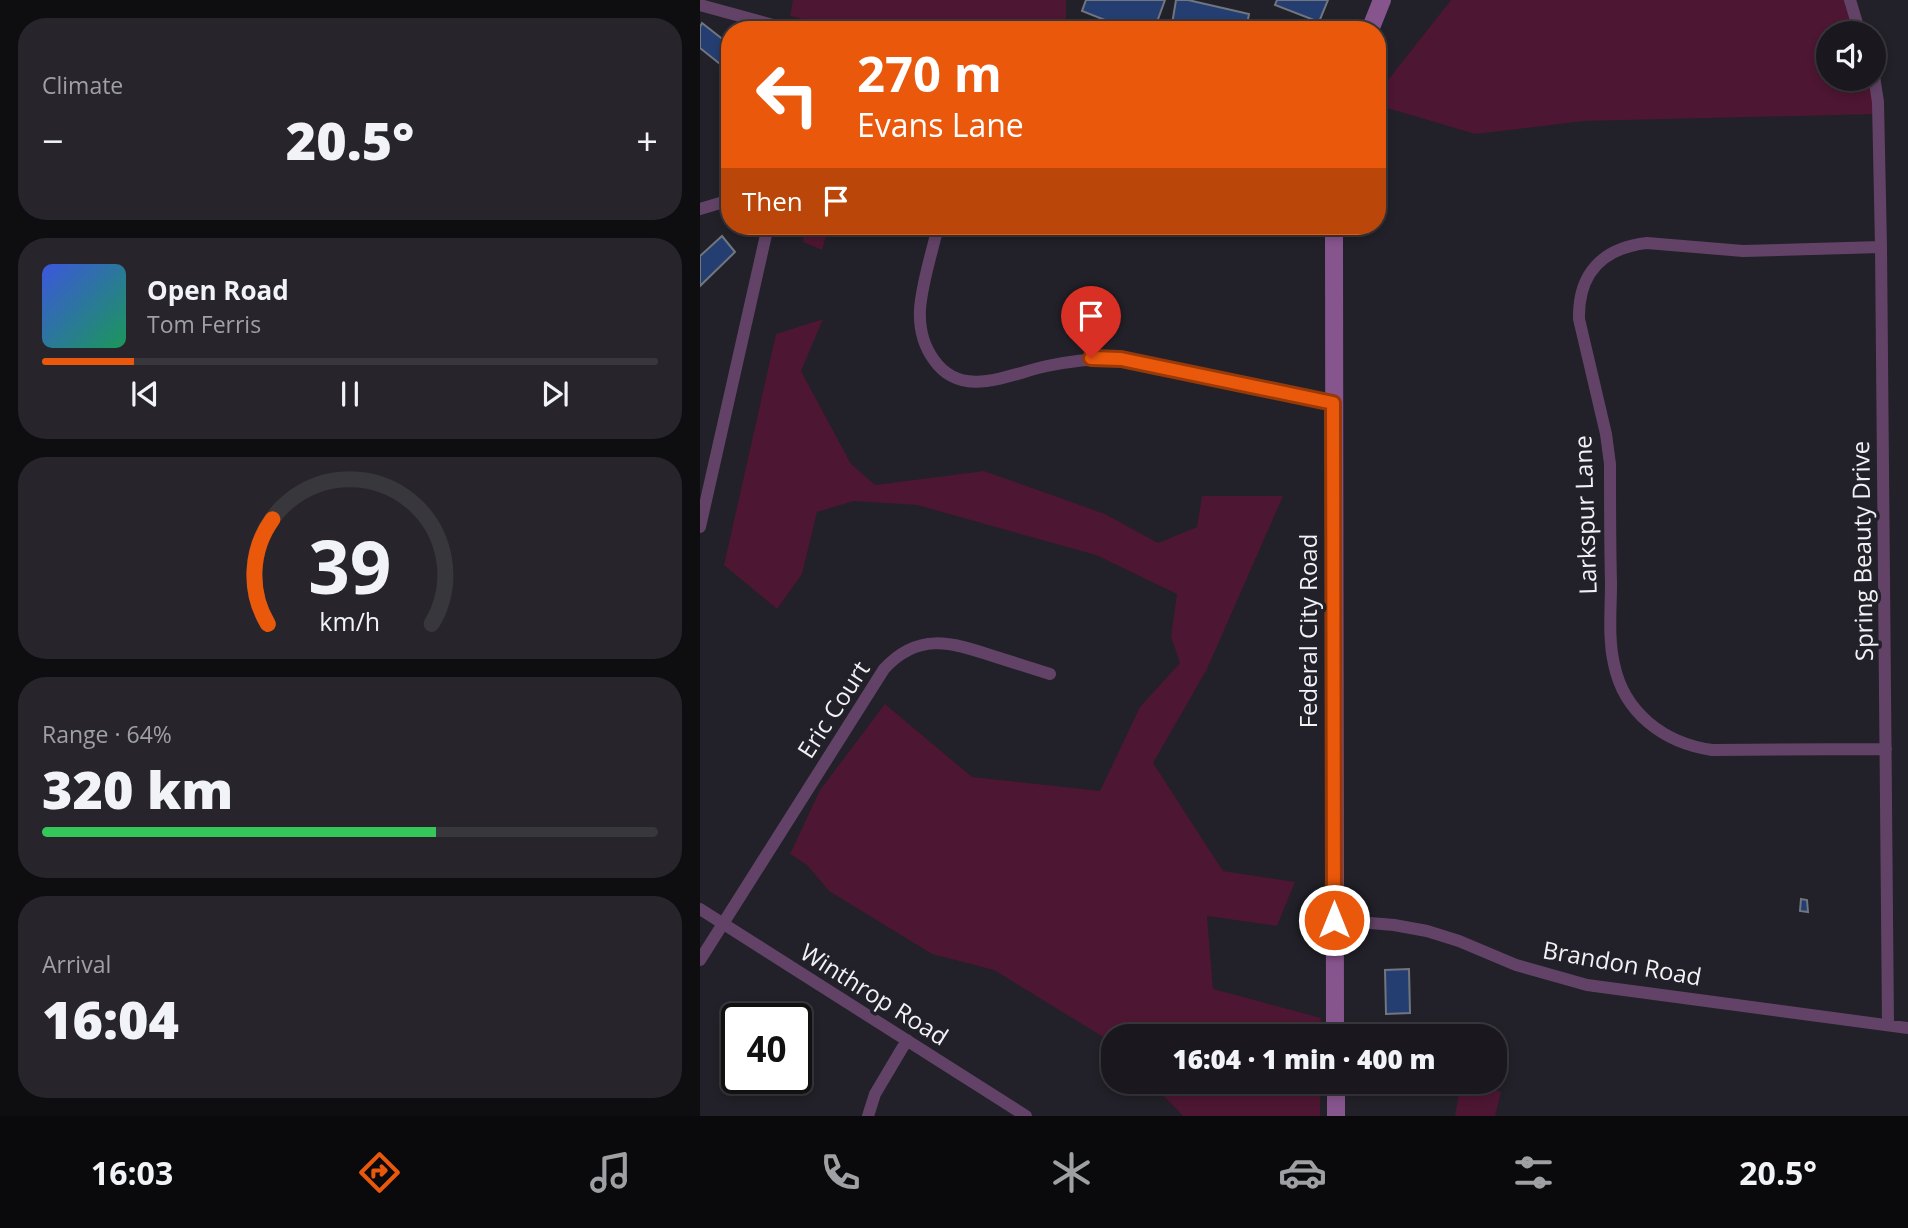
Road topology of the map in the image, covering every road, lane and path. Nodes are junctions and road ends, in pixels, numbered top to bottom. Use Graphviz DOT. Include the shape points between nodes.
graph roads {
  1 [pos="1382,0"];
  2 [pos="1850,0"];
  3 [pos="700,5"];
  4 [pos="760,21"];
  5 [pos="1374,21"];
  6 [pos="1856,21"];
  7 [pos="1876,91"];
  8 [pos="721,203"];
  9 [pos="700,209"];
  10 [pos="766,235"];
  11 [pos="936,235"];
  12 [pos="1334,235"];
  13 [pos="1881,247"];
  14 [pos="1333,403"];
  15 [pos="700,527"];
  16 [pos="1050,674"];
  17 [pos="1886,749"];
  18 [pos="700,909"];
  19 [pos="1334,920"];
  20 [pos="723,924"];
  21 [pos="700,960"];
  22 [pos="1335,1024"];
  23 [pos="1888,1026"];
  24 [pos="1908,1028"];
  25 [pos="907,1040"];
  26 [pos="1336,1094"];
  27 [pos="868,1116"];
  28 [pos="1026,1116"];
  29 [pos="1336,1116"];
  1 -- 5 [label="street"];
  2 -- 6 [label="street"];
  3 -- 4 [label="street"];
  7 -- 13 [label="street, Spring Beauty Drive"];
  8 -- 9 [label="street"];
  10 -- 15 [label="street"];
  11 -- 14 [label="street" via="920,308 920,331 938,366 956,378 977,383 1078,360 1121,359"];
  12 -- 14 [label="street, Federal City Road"];
  13 -- 17 [label="street, Spring Beauty Drive"];
  13 -- 17 [label="street, Larkspur Lane" via="1743,251 1631,244 1594,268 1581,291 1579,319 1610,464 1613,663 1634,710 1661,733 1695,748"];
  14 -- 19 [label="street, Federal City Road"];
  16 -- 20 [label="street, Eric Court" via="947,643 919,645 892,661"];
  17 -- 23 [label="street, Spring Beauty Drive"];
  18 -- 20 [label="street, Winthrop Road"];
  19 -- 22 [label="street, Federal City Road"];
  19 -- 23 [label="street, Brandon Road" via="1427,931 1516,965 1587,985"];
  20 -- 21 [label="street, Eric Court"];
  20 -- 25 [label="street, Winthrop Road"];
  23 -- 24 [label="street, Brandon Road"];
  25 -- 27 [label="street"];
  25 -- 28 [label="street, Winthrop Road"];
  26 -- 29 [label="street"];
}
